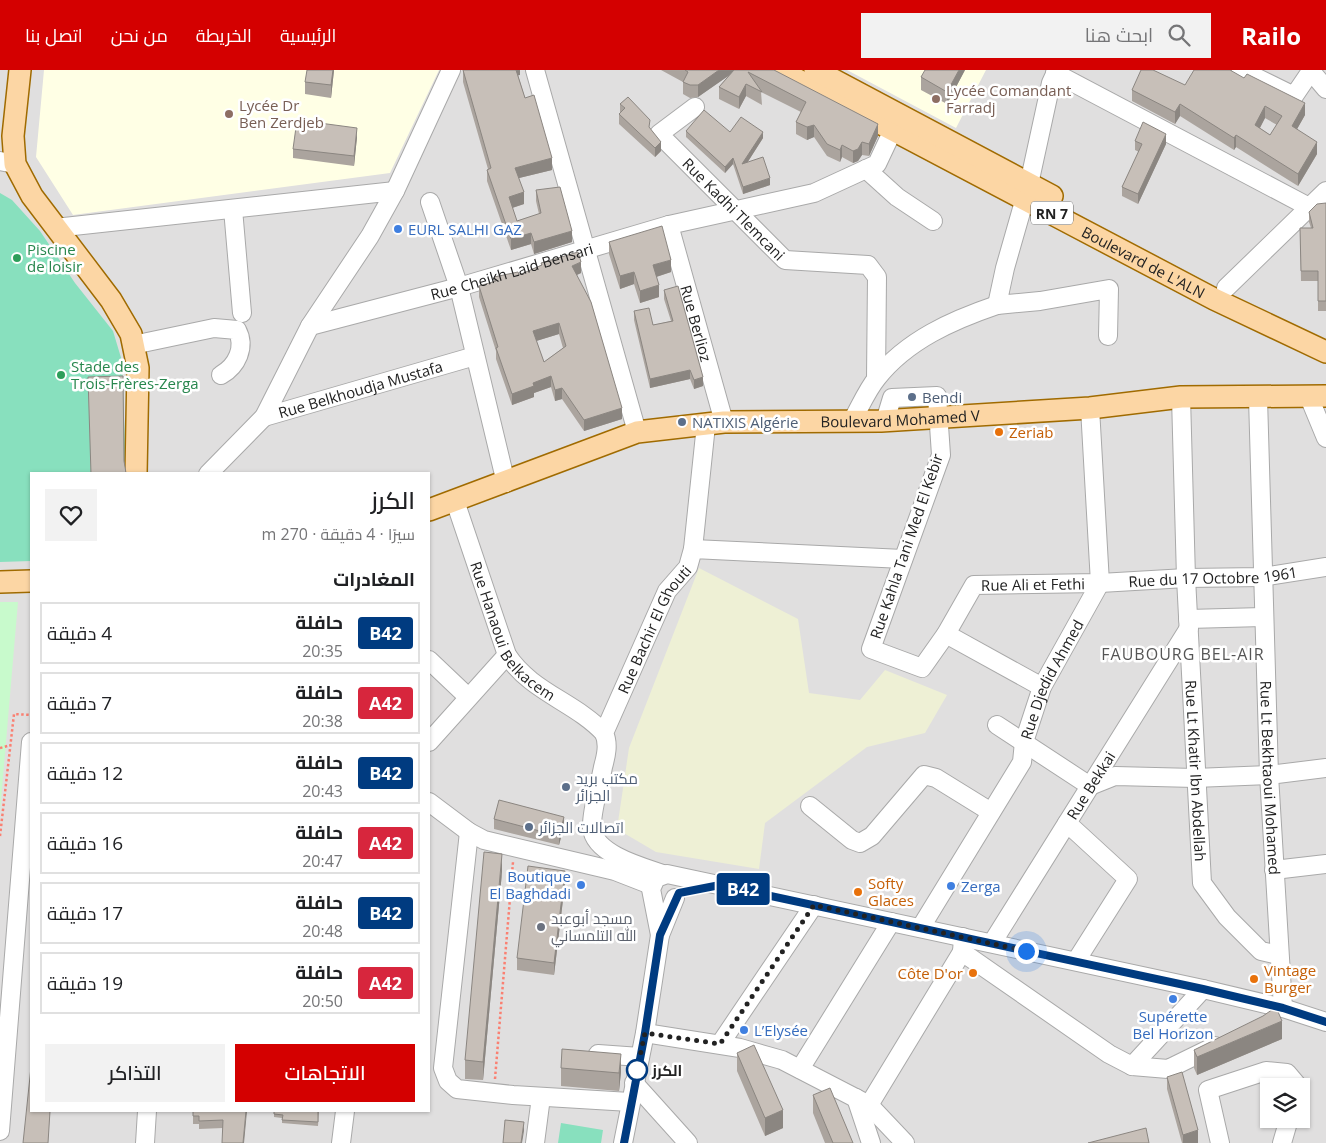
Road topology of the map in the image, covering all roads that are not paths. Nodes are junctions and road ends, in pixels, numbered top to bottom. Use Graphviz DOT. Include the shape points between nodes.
graph roads {
  1 [pos="20,70"];
  2 [pos="451,70"];
  3 [pos="535,70"];
  4 [pos="779,70"];
  5 [pos="815,70"];
  6 [pos="1241,70"];
  7 [pos="1311,71"];
  8 [pos="1056,72"];
  9 [pos="1326,89"];
  10 [pos="695,107"];
  11 [pos="892,130"];
  12 [pos="7,162"];
  13 [pos="866,169"];
  14 [pos="1326,191"];
  15 [pos="395,192"];
  16 [pos="1027,192"];
  17 [pos="430,202"];
  18 [pos="1309,207"];
  19 [pos="233,209"];
  20 [pos="735,209"];
  21 [pos="933,221"];
  22 [pos="670,225"];
  23 [pos="56,228"];
  24 [pos="587,250"];
  25 [pos="458,287"];
  26 [pos="1226,288"];
  27 [pos="997,305"];
  28 [pos="242,313"];
  29 [pos="310,326"];
  30 [pos="1108,336"];
  31 [pos="1326,337"];
  32 [pos="133,345"];
  33 [pos="1326,352"];
  34 [pos="475,356"];
  35 [pos="221,375"];
  36 [pos="876,378"];
  37 [pos="1317,396"];
  38 [pos="1181,398"];
  39 [pos="1258,398"];
  40 [pos="1090,408"];
  41 [pos="264,417"];
  42 [pos="938,418"];
  43 [pos="852,421"];
  44 [pos="715,424"];
  45 [pos="637,432"];
  46 [pos="1326,438"];
  47 [pos="136,472"];
  48 [pos="210,472"];
  49 [pos="506,483"];
  50 [pos="455,502"];
  51 [pos="430,510"];
  52 [pos="693,549"];
  53 [pos="903,559"];
  54 [pos="1326,567"];
  55 [pos="1262,577"];
  56 [pos="1186,578"];
  57 [pos="30,581"];
  58 [pos="0,582"];
  59 [pos="1100,583"];
  60 [pos="1264,616"];
  61 [pos="1189,624"];
  62 [pos="946,634"];
  63 [pos="507,655"];
  64 [pos="430,661"];
  65 [pos="922,668"];
  66 [pos="1042,687"];
  67 [pos="468,697"];
  68 [pos="997,725"];
  69 [pos="604,733"];
  70 [pos="430,741"];
  71 [pos="1024,742"];
  72 [pos="1326,768"];
  73 [pos="1268,775"];
  74 [pos="1195,778"];
  75 [pos="30,780"];
  76 [pos="1090,786"];
  77 [pos="430,803"];
  78 [pos="810,806"];
  79 [pos="991,812"];
  80 [pos="1066,823"];
  81 [pos="469,832"];
  82 [pos="1326,864"];
  83 [pos="1274,870"];
  84 [pos="26,876"];
  85 [pos="659,882"];
  86 [pos="720,885"];
  87 [pos="677,896"];
  88 [pos="814,905"];
  89 [pos="891,922"];
  90 [pos="921,927"];
  91 [pos="660,935"];
  92 [pos="992,943"];
  93 [pos="962,944"];
  94 [pos="1280,955"];
  95 [pos="1076,961"];
  96 [pos="1203,989"];
  97 [pos="1283,1008"];
  98 [pos="1264,1020"];
  99 [pos="1325,1022"];
  100 [pos="645,1033"];
  101 [pos="1231,1038"];
  102 [pos="720,1044"];
  103 [pos="584,1053"];
  104 [pos="640,1057"];
  105 [pos="1132,1066"];
  106 [pos="800,1069"];
  107 [pos="1292,1078"];
  108 [pos="634,1083"];
  109 [pos="541,1097"];
  110 [pos="630,1102"];
  111 [pos="862,1102"];
  112 [pos="147,1112"];
  113 [pos="345,1112"];
  114 [pos="1286,1128"];
  115 [pos="0,1131"];
  116 [pos="144,1143"];
  117 [pos="341,1143"];
  118 [pos="536,1143"];
  119 [pos="624,1143"];
  120 [pos="688,1143"];
  121 [pos="871,1143"];
  122 [pos="905,1143"];
  123 [pos="1220,1143"];
  124 [pos="1282,1143"];
  1 -- 12 [label="main road"];
  2 -- 15 [label="street, Rue Belkhoudja Mustafa"];
  3 -- 24 [label="street"];
  4 -- 11 [label="main road, Boulevard de L'ALN / RN 7"];
  5 -- 16 [label="main road, Boulevard de L'ALN / RN 7"];
  6 -- 7 [label="street" via="1294,96"];
  7 -- 9 [label="street"];
  8 -- 16 [label="street" via="1051,82"];
  8 -- 18 [label="street"];
  10 -- 20 [label="street, Rue Kadhi Tlemcani" via="659,134"];
  11 -- 13 [label="street, Rue Cheikh Laid Bensari" via="877,164"];
  11 -- 16 [label="main road, Boulevard de L'ALN / RN 7"];
  12 -- 23 [label="main road"];
  13 -- 20 [label="street, Rue Cheikh Laid Bensari" via="814,193"];
  13 -- 21 [label="street" via="897,197"];
  14 -- 18 [label="street"];
  15 -- 19 [label="street"];
  15 -- 29 [label="street, Rue Belkhoudja Mustafa"];
  16 -- 26 [label="main road, Boulevard de L'ALN / RN 7"];
  16 -- 27 [label="street"];
  16 -- 33 [label="main road, Boulevard de L'ALN / RN 7" via="1214,299"];
  17 -- 25 [label="street"];
  18 -- 26 [label="street"];
  19 -- 23 [label="street"];
  19 -- 28 [label="street"];
  20 -- 22 [label="street, Rue Cheikh Laid Bensari"];
  20 -- 36 [label="street, Rue Kadhi Tlemcani" via="785,260 868,265 878,277"];
  22 -- 24 [label="street, Rue Cheikh Laid Bensari"];
  22 -- 44 [label="street, Rue Berlioz"];
  23 -- 32 [label="main road" via="111,300 131,334"];
  24 -- 25 [label="street, Rue Cheikh Laid Bensari"];
  24 -- 45 [label="street"];
  25 -- 29 [label="street, Rue Cheikh Laid Bensari"];
  25 -- 34 [label="street"];
  26 -- 31 [label="main road, Boulevard de L'ALN / RN 7"];
  27 -- 30 [label="street" via="1109,289"];
  27 -- 36 [label="street" via="943,326 910,346"];
  29 -- 41 [label="street, Rue Belkhoudja Mustafa"];
  32 -- 35 [label="street" via="214,328 237,330 241,346 238,358 230,370"];
  32 -- 47 [label="main road" via="138,368"];
  34 -- 41 [label="street, Rue Belkhoudja Mustafa"];
  34 -- 49 [label="street"];
  36 -- 43 [label="street"];
  37 -- 39 [label="main road, Boulevard Mohamed V"];
  37 -- 46 [label="street"];
  38 -- 39 [label="main road, Boulevard Mohamed V"];
  38 -- 40 [label="main road, Boulevard Mohamed V"];
  38 -- 56 [label="street, Rue Lt Khatir Ibn Abdellah"];
  39 -- 55 [label="street, Rue Lt Bekhtaoui Mohamed"];
  40 -- 42 [label="main road, Boulevard Mohamed V"];
  40 -- 59 [label="street"];
  41 -- 48 [label="street"];
  42 -- 43 [label="main road, Boulevard Mohamed V"];
  42 -- 53 [label="street, Rue Kahla Tani Med El Kebir" via="941,456"];
  43 -- 44 [label="main road, Boulevard Mohamed V"];
  44 -- 45 [label="main road, Boulevard Mohamed V"];
  44 -- 52 [label="street"];
  45 -- 49 [label="main road, Boulevard Mohamed V"];
  49 -- 50 [label="main road, Boulevard Mohamed V"];
  50 -- 51 [label="main road, Boulevard Mohamed V"];
  50 -- 63 [label="street, Rue Hanaoui Belkacem"];
  52 -- 53 [label="street, Rue Bachir El Ghouti"];
  52 -- 69 [label="street, Rue Bachir El Ghouti" via="688,567 667,591"];
  53 -- 65 [label="street, Rue Kahla Tani Med El Kebir" via="871,649"];
  54 -- 55 [label="street, Rue du 17 Octobre 1961"];
  55 -- 56 [label="street, Rue du 17 Octobre 1961"];
  55 -- 60 [label="street, Rue Lt Bekhtaoui Mohamed"];
  56 -- 59 [label="street, Rue du 17 Octobre 1961"];
  56 -- 61 [label="street, Rue Lt Khatir Ibn Abdellah"];
  57 -- 58 [label="main road"];
  59 -- 62 [label="street, Rue Ali et Fethi" via="974,585"];
  59 -- 66 [label="street, Rue Djedid Ahmed"];
  60 -- 61 [label="street"];
  60 -- 73 [label="street, Rue Lt Bekhtaoui Mohamed"];
  61 -- 74 [label="street, Rue Lt Khatir Ibn Abdellah"];
  61 -- 76 [label="street, Rue Bekkai"];
  62 -- 65 [label="street, Rue Ali et Fethi"];
  62 -- 66 [label="street"];
  63 -- 67 [label="street"];
  63 -- 69 [label="street, Rue Hanaoui Belkacem" via="524,676"];
  64 -- 67 [label="street"];
  66 -- 71 [label="street, Rue Djedid Ahmed"];
  67 -- 70 [label="street"];
  68 -- 71 [label="street"];
  69 -- 85 [label="street, Rue Bachir El Ghouti" via="606,752 592,826 597,841"];
  71 -- 76 [label="street"];
  71 -- 79 [label="street, Rue Djedid Ahmed" via="1022,762"];
  72 -- 73 [label="street"];
  73 -- 74 [label="street"];
  73 -- 83 [label="street, Rue Lt Bekhtaoui Mohamed"];
  74 -- 76 [label="street" via="1116,776"];
  74 -- 94 [label="street, Rue Lt Khatir Ibn Abdellah" via="1202,883 1227,917 1261,951"];
  75 -- 84 [label="street"];
  76 -- 80 [label="street, Rue Bekkai"];
  77 -- 81 [label="street"];
  78 -- 79 [label="street" via="860,843 872,836 924,775 936,778"];
  79 -- 90 [label="street, Rue Djedid Ahmed"];
  80 -- 92 [label="street, Rue Bekkai"];
  80 -- 95 [label="street" via="1128,879"];
  81 -- 85 [label="street" via="484,840 514,848"];
  81 -- 109 [label="street" via="443,1068 448,1081 457,1089"];
  82 -- 83 [label="street"];
  83 -- 94 [label="street, Rue Lt Bekhtaoui Mohamed"];
  84 -- 115 [label="street"];
  85 -- 86 [label="street"];
  85 -- 87 [label="street" via="679,884"];
  85 -- 87 [label="street" via="662,902"];
  85 -- 91 [label="street"];
  86 -- 87 [label="street"];
  86 -- 88 [label="street"];
  87 -- 91 [label="street"];
  88 -- 89 [label="street"];
  88 -- 102 [label="street"];
  89 -- 90 [label="street"];
  89 -- 106 [label="street"];
  90 -- 93 [label="street"];
  91 -- 100 [label="street"];
  92 -- 93 [label="street"];
  92 -- 95 [label="street"];
  93 -- 105 [label="street" via="1109,1054"];
  93 -- 111 [label="street"];
  94 -- 97 [label="street, Rue Lt Bekhtaoui Mohamed"];
  95 -- 96 [label="street"];
  96 -- 97 [label="street"];
  96 -- 105 [label="street"];
  97 -- 98 [label="street"];
  97 -- 99 [label="street"];
  100 -- 102 [label="street"];
  100 -- 104 [label="street"];
  101 -- 105 [label="street" via="1168,1069"];
  102 -- 106 [label="street" via="782,1060"];
  103 -- 104 [label="street"];
  104 -- 108 [label="street"];
  106 -- 111 [label="street"];
  107 -- 123 [label="street" via="1288,1073 1266,1071 1208,1090"];
  108 -- 110 [label="street"];
  108 -- 120 [label="street"];
  109 -- 110 [label="street"];
  109 -- 118 [label="street"];
  110 -- 119 [label="street"];
  111 -- 121 [label="street"];
  111 -- 122 [label="street"];
  112 -- 116 [label="street"];
  113 -- 117 [label="street"];
  114 -- 124 [label="street"];
}
